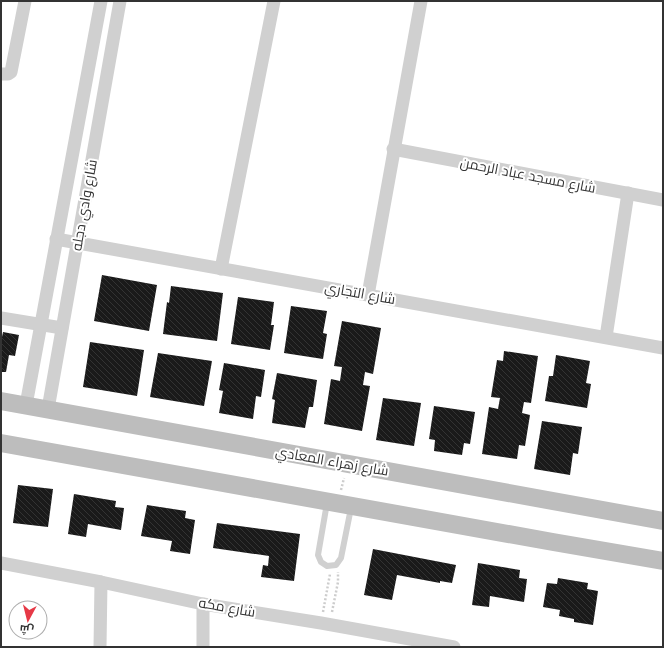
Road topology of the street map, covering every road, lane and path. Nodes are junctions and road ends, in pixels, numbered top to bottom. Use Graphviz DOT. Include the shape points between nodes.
graph roads {
  1 [pos="25,1"];
  2 [pos="101,1"];
  3 [pos="120,1"];
  4 [pos="274,1"];
  5 [pos="421,1"];
  6 [pos="1,74"];
  7 [pos="393,149"];
  8 [pos="628,194"];
  9 [pos="663,200"];
  10 [pos="56,239"];
  11 [pos="77,243"];
  12 [pos="221,269"];
  13 [pos="368,295"];
  14 [pos="1,318"];
  15 [pos="40,325"];
  16 [pos="62,328"];
  17 [pos="606,337"];
  18 [pos="663,348"];
  19 [pos="1,401"];
  20 [pos="26,405"];
  21 [pos="48,409"];
  22 [pos="1,443"];
  23 [pos="347,463"];
  24 [pos="339,504"];
  25 [pos="663,521"];
  26 [pos="663,561"];
  27 [pos="1,564"];
  28 [pos="334,566"];
  29 [pos="101,582"];
  30 [pos="203,604"];
  31 [pos="324,605"];
  32 [pos="333,606"];
  33 [pos="100,647"];
  34 [pos="203,647"];
  35 [pos="454,647"];
  1 -- 6 [label="street" via="11,72"];
  2 -- 10 [label="street, شارع وادي دجله"];
  3 -- 11 [label="street, شارع وادي دجله"];
  4 -- 12 [label="street"];
  5 -- 7 [label="street"];
  7 -- 8 [label="street, شارع مسجد عباد الرحمن"];
  7 -- 13 [label="street"];
  8 -- 9 [label="street, شارع مسجد عباد الرحمن"];
  8 -- 17 [label="street"];
  10 -- 11 [label="street, شارع التجاري"];
  10 -- 15 [label="street, شارع وادي دجله"];
  11 -- 12 [label="street, شارع التجاري"];
  11 -- 16 [label="street, شارع وادي دجله"];
  12 -- 13 [label="street, شارع التجاري"];
  13 -- 17 [label="street, شارع التجاري"];
  14 -- 15 [label="street"];
  15 -- 16 [label="street"];
  15 -- 20 [label="street, شارع وادي دجله"];
  16 -- 21 [label="street, شارع وادي دجله"];
  17 -- 18 [label="street, شارع التجاري"];
  19 -- 20 [label="main road, شارع زهراء المعادي"];
  20 -- 21 [label="main road, شارع زهراء المعادي"];
  21 -- 23 [label="main road, شارع زهراء المعادي"];
  22 -- 24 [label="main road"];
  23 -- 24 [label="path"];
  23 -- 25 [label="main road, شارع زهراء المعادي"];
  24 -- 26 [label="main road"];
  24 -- 28 [label="lane" via="341,558"];
  24 -- 28 [label="lane" via="318,555 324,565"];
  27 -- 29 [label="street, شارع مكه"];
  28 -- 31 [label="path"];
  28 -- 32 [label="path" via="338,577"];
  29 -- 30 [label="street, شارع مكه"];
  29 -- 33 [label="street"];
  30 -- 34 [label="street"];
  30 -- 35 [label="street, شارع مكه"];
}
